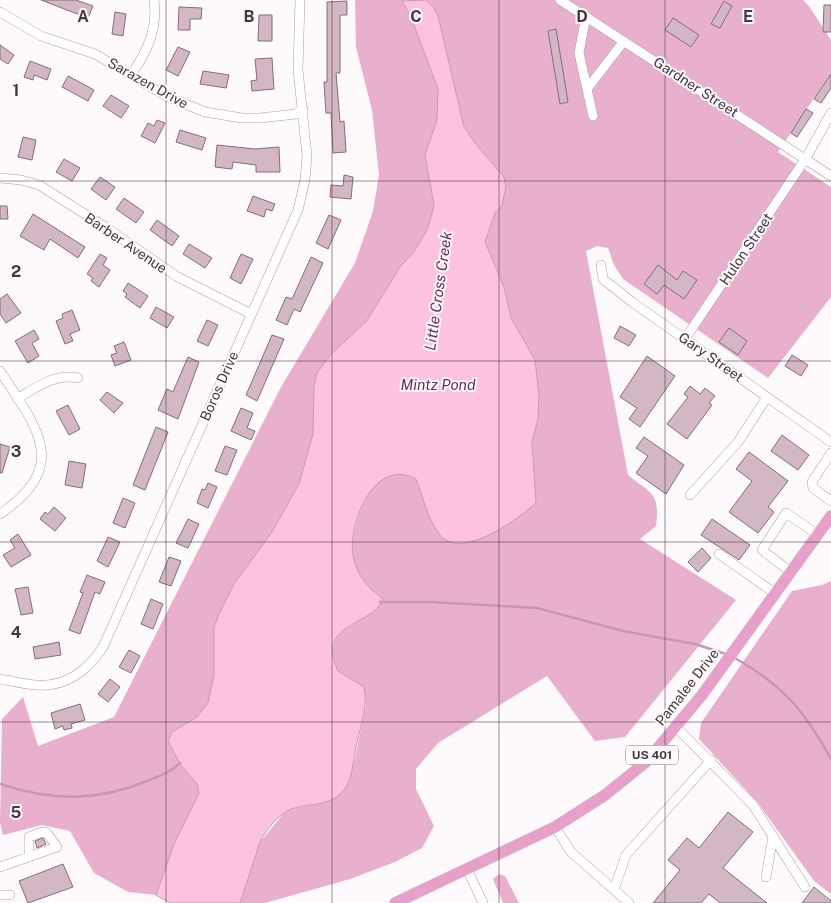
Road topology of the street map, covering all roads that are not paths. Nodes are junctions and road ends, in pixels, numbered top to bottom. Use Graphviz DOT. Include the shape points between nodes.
graph roads {
  1 [pos="154,0"];
  2 [pos="300,0"];
  3 [pos="560,0"];
  4 [pos="0,12"];
  5 [pos="586,16"];
  6 [pos="624,41"];
  7 [pos="131,75"];
  8 [pos="587,90"];
  9 [pos="303,109"];
  10 [pos="831,113"];
  11 [pos="593,116"];
  12 [pos="806,158"];
  13 [pos="831,176"];
  14 [pos="0,178"];
  15 [pos="601,265"];
  16 [pos="251,314"];
  17 [pos="685,339"];
  18 [pos="0,371"];
  19 [pos="78,378"];
  20 [pos="767,397"];
  21 [pos="18,399"];
  22 [pos="831,442"];
  23 [pos="831,453"];
  24 [pos="690,495"];
  25 [pos="831,501"];
  26 [pos="0,514"];
  27 [pos="830,519"];
  28 [pos="818,534"];
  29 [pos="719,554"];
  30 [pos="791,572"];
  31 [pos="776,594"];
  32 [pos="0,680"];
  33 [pos="676,727"];
  34 [pos="711,760"];
  35 [pos="554,827"];
  36 [pos="772,836"];
  37 [pos="29,857"];
  38 [pos="0,867"];
  39 [pos="467,869"];
  40 [pos="766,877"];
  41 [pos="805,887"];
  42 [pos="0,895"];
  43 [pos="10,895"];
  44 [pos="616,896"];
  45 [pos="395,903"];
  46 [pos="483,903"];
  47 [pos="629,903"];
  1 -- 7 [label="street" via="155,18 150,42"];
  2 -- 9 [label="street, Boros Drive" via="298,70"];
  3 -- 5 [label="street, Gardner Street"];
  4 -- 7 [label="street, Sarazen Drive" via="41,36 95,54"];
  5 -- 6 [label="street, Gardner Street"];
  5 -- 8 [label="street" via="580,53"];
  6 -- 8 [label="street"];
  6 -- 12 [label="street, Gardner Street"];
  7 -- 9 [label="street, Sarazen Drive" via="188,107 223,116 260,118 296,114"];
  8 -- 11 [label="street"];
  9 -- 16 [label="street, Boros Drive" via="307,156 301,198"];
  10 -- 12 [label="street, Hulon Street"];
  12 -- 13 [label="street, Gardner Street"];
  12 -- 17 [label="street, Hulon Street"];
  14 -- 16 [label="street, Barber Avenue" via="39,185 176,276"];
  15 -- 17 [label="street, Gary Street" via="603,279"];
  16 -- 32 [label="street, Boros Drive" via="96,658 78,674 56,684 38,686"];
  17 -- 20 [label="street, Gary Street"];
  18 -- 21 [label="street"];
  19 -- 21 [label="street" via="53,378"];
  20 -- 22 [label="street, Gary Street"];
  20 -- 24 [label="street" via="738,442"];
  21 -- 26 [label="street" via="37,430 40,466 26,493"];
  23 -- 25 [label="street" via="812,482 813,488"];
  27 -- 28 [label="main road, Pamalee Drive / US 401"];
  28 -- 30 [label="main road, Pamalee Drive / US 401"];
  28 -- 30 [label="street" via="786,514 762,550"];
  29 -- 31 [label="street"];
  30 -- 31 [label="main road, Pamalee Drive / US 401"];
  31 -- 33 [label="main road, Pamalee Drive / US 401"];
  33 -- 34 [label="street"];
  33 -- 35 [label="main road, Pamalee Drive / US 401" via="646,762 581,812"];
  34 -- 36 [label="street" via="752,805"];
  34 -- 44 [label="street" via="626,855"];
  35 -- 39 [label="main road, Pamalee Drive / US 401"];
  35 -- 44 [label="street" via="571,852"];
  36 -- 40 [label="street"];
  36 -- 41 [label="street"];
  37 -- 38 [label="street"];
  39 -- 45 [label="main road, Pamalee Drive / US 401"];
  39 -- 46 [label="street"];
  42 -- 43 [label="street"];
  44 -- 47 [label="street"];
}
